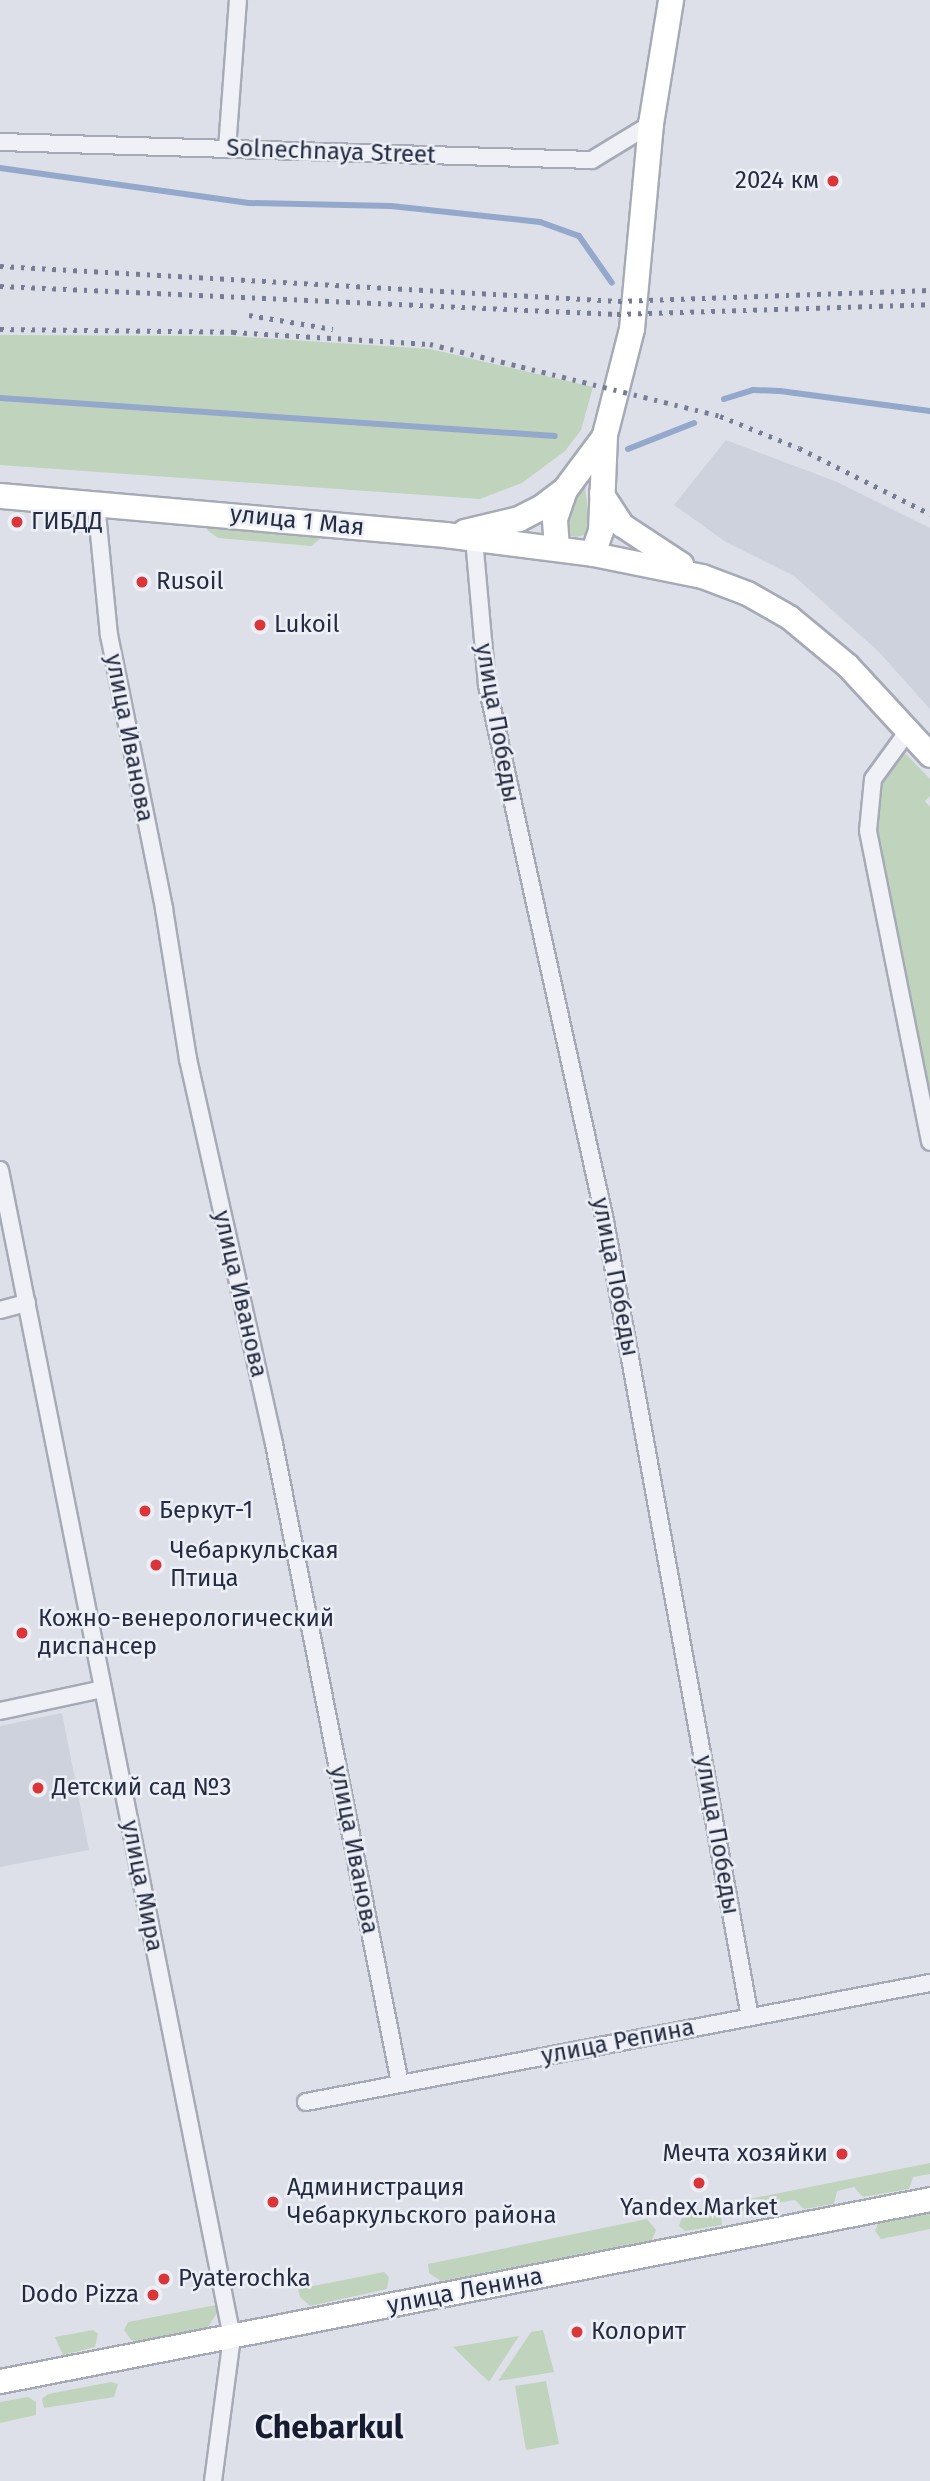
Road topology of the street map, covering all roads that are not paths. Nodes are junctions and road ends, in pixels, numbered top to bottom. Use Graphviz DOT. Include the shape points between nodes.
graph roads {
  1 [pos="238,0"];
  2 [pos="671,0"];
  3 [pos="651,124"];
  4 [pos="0,142"];
  5 [pos="227,149"];
  6 [pos="605,435"];
  7 [pos="565,490"];
  8 [pos="601,493"];
  9 [pos="0,496"];
  10 [pos="96,503"];
  11 [pos="445,536"];
  12 [pos="474,539"];
  13 [pos="557,550"];
  14 [pos="593,554"];
  15 [pos="702,576"];
  16 [pos="908,731"];
  17 [pos="930,755"];
  18 [pos="930,1142"];
  19 [pos="0,1170"];
  20 [pos="27,1303"];
  21 [pos="0,1310"];
  22 [pos="103,1689"];
  23 [pos="0,1711"];
  24 [pos="930,1983"];
  25 [pos="750,2017"];
  26 [pos="400,2083"];
  27 [pos="306,2102"];
  28 [pos="930,2199"];
  29 [pos="232,2337"];
  30 [pos="0,2381"];
  31 [pos="214,2481"];
  1 -- 5 [label="street"];
  2 -- 3 [label="main road"];
  3 -- 5 [label="street, Solnechnaya Street" via="592,160"];
  3 -- 6 [label="main road" via="632,329"];
  4 -- 5 [label="street, Solnechnaya Street"];
  6 -- 7 [label="main road"];
  6 -- 8 [label="main road"];
  7 -- 11 [label="main road" via="519,519"];
  7 -- 13 [label="main road" via="555,519"];
  8 -- 14 [label="main road" via="601,531"];
  8 -- 15 [label="street" via="622,525"];
  9 -- 10 [label="main road, улица 1 Мая"];
  10 -- 11 [label="main road, улица 1 Мая"];
  10 -- 26 [label="street, улица Иванова" via="109,635 188,1059 276,1458"];
  11 -- 12 [label="main road, улица 1 Мая"];
  12 -- 13 [label="main road, улица 1 Мая"];
  12 -- 25 [label="street, улица Победы" via="486,685 605,1221"];
  13 -- 14 [label="main road, улица 1 Мая"];
  14 -- 15 [label="street"];
  15 -- 16 [label="street" via="747,593 789,617 848,665"];
  16 -- 17 [label="street"];
  16 -- 18 [label="street" via="873,779 868,831"];
  19 -- 20 [label="street, улица Мира"];
  20 -- 21 [label="street"];
  20 -- 22 [label="street, улица Мира"];
  22 -- 23 [label="street"];
  22 -- 29 [label="street, улица Мира"];
  24 -- 25 [label="street, улица Репина"];
  25 -- 26 [label="street, улица Репина"];
  26 -- 27 [label="street, улица Репина"];
  28 -- 29 [label="street, улица Ленина"];
  29 -- 30 [label="street, улица Ленина"];
  29 -- 31 [label="street, улица Мира"];
}
